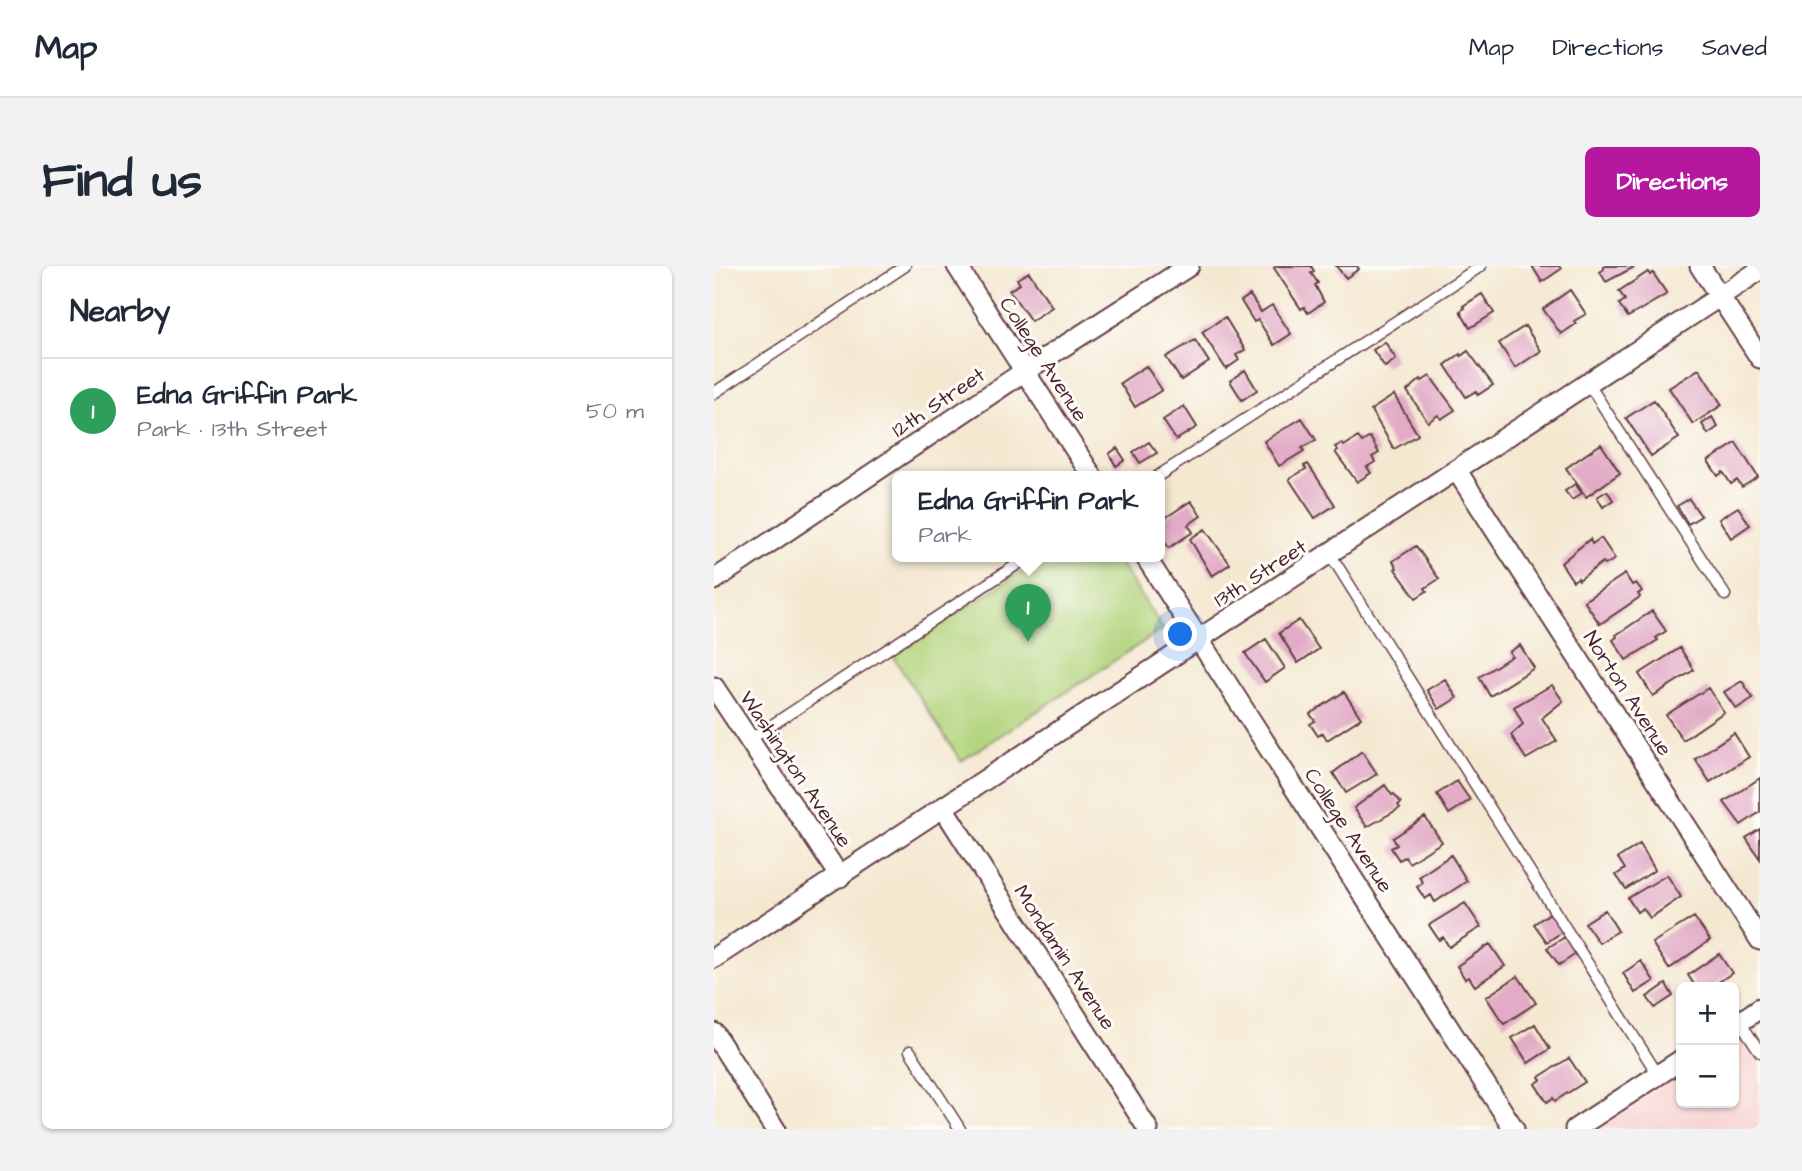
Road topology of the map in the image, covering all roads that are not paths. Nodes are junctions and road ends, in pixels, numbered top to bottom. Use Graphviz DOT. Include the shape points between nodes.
graph roads {
  1 [pos="905,266"];
  2 [pos="957,266"];
  3 [pos="1189,266"];
  4 [pos="1481,266"];
  5 [pos="1700,266"];
  6 [pos="1760,270"];
  7 [pos="1720,296"];
  8 [pos="1760,358"];
  9 [pos="1025,372"];
  10 [pos="1588,383"];
  11 [pos="714,393"];
  12 [pos="1089,471"];
  13 [pos="1165,471"];
  14 [pos="1457,471"];
  15 [pos="1330,554"];
  16 [pos="1021,562"];
  17 [pos="1149,562"];
  18 [pos="714,580"];
  19 [pos="1725,595"];
  20 [pos="1200,641"];
  21 [pos="714,687"];
  22 [pos="749,740"];
  23 [pos="944,809"];
  24 [pos="840,877"];
  25 [pos="1760,940"];
  26 [pos="714,958"];
  27 [pos="1760,1008"];
  28 [pos="1739,1023"];
  29 [pos="1739,1026"];
  30 [pos="714,1033"];
  31 [pos="910,1051"];
  32 [pos="1760,1052"];
  33 [pos="1676,1063"];
  34 [pos="1658,1074"];
  35 [pos="775,1129"];
  36 [pos="960,1129"];
  37 [pos="1149,1129"];
  38 [pos="1514,1129"];
  39 [pos="1575,1129"];
  1 -- 11 [label="lane"];
  2 -- 9 [label="street, College Avenue"];
  3 -- 9 [label="street, 12th Street"];
  4 -- 13 [label="lane"];
  5 -- 7 [label="street"];
  6 -- 7 [label="street, 13th Street"];
  7 -- 8 [label="street"];
  7 -- 10 [label="street, 13th Street"];
  9 -- 12 [label="street, College Avenue"];
  9 -- 18 [label="street, 12th Street"];
  10 -- 14 [label="street, 13th Street"];
  10 -- 19 [label="lane"];
  14 -- 15 [label="street, 13th Street"];
  14 -- 25 [label="street, Norton Avenue"];
  15 -- 20 [label="street, 13th Street"];
  15 -- 34 [label="lane"];
  16 -- 22 [label="lane"];
  17 -- 20 [label="street, College Avenue"];
  20 -- 23 [label="street, 13th Street"];
  20 -- 38 [label="street, College Avenue"];
  21 -- 22 [label="street, Washington Avenue"];
  22 -- 24 [label="street, Washington Avenue"];
  23 -- 24 [label="street, 13th Street"];
  23 -- 37 [label="street, Mondamin Avenue"];
  24 -- 26 [label="street, 13th Street"];
  27 -- 28 [label="street"];
  29 -- 32 [label="lane"];
  30 -- 35 [label="street"];
  31 -- 36 [label="lane"];
  33 -- 34 [label="street"];
  34 -- 39 [label="street"];
}
